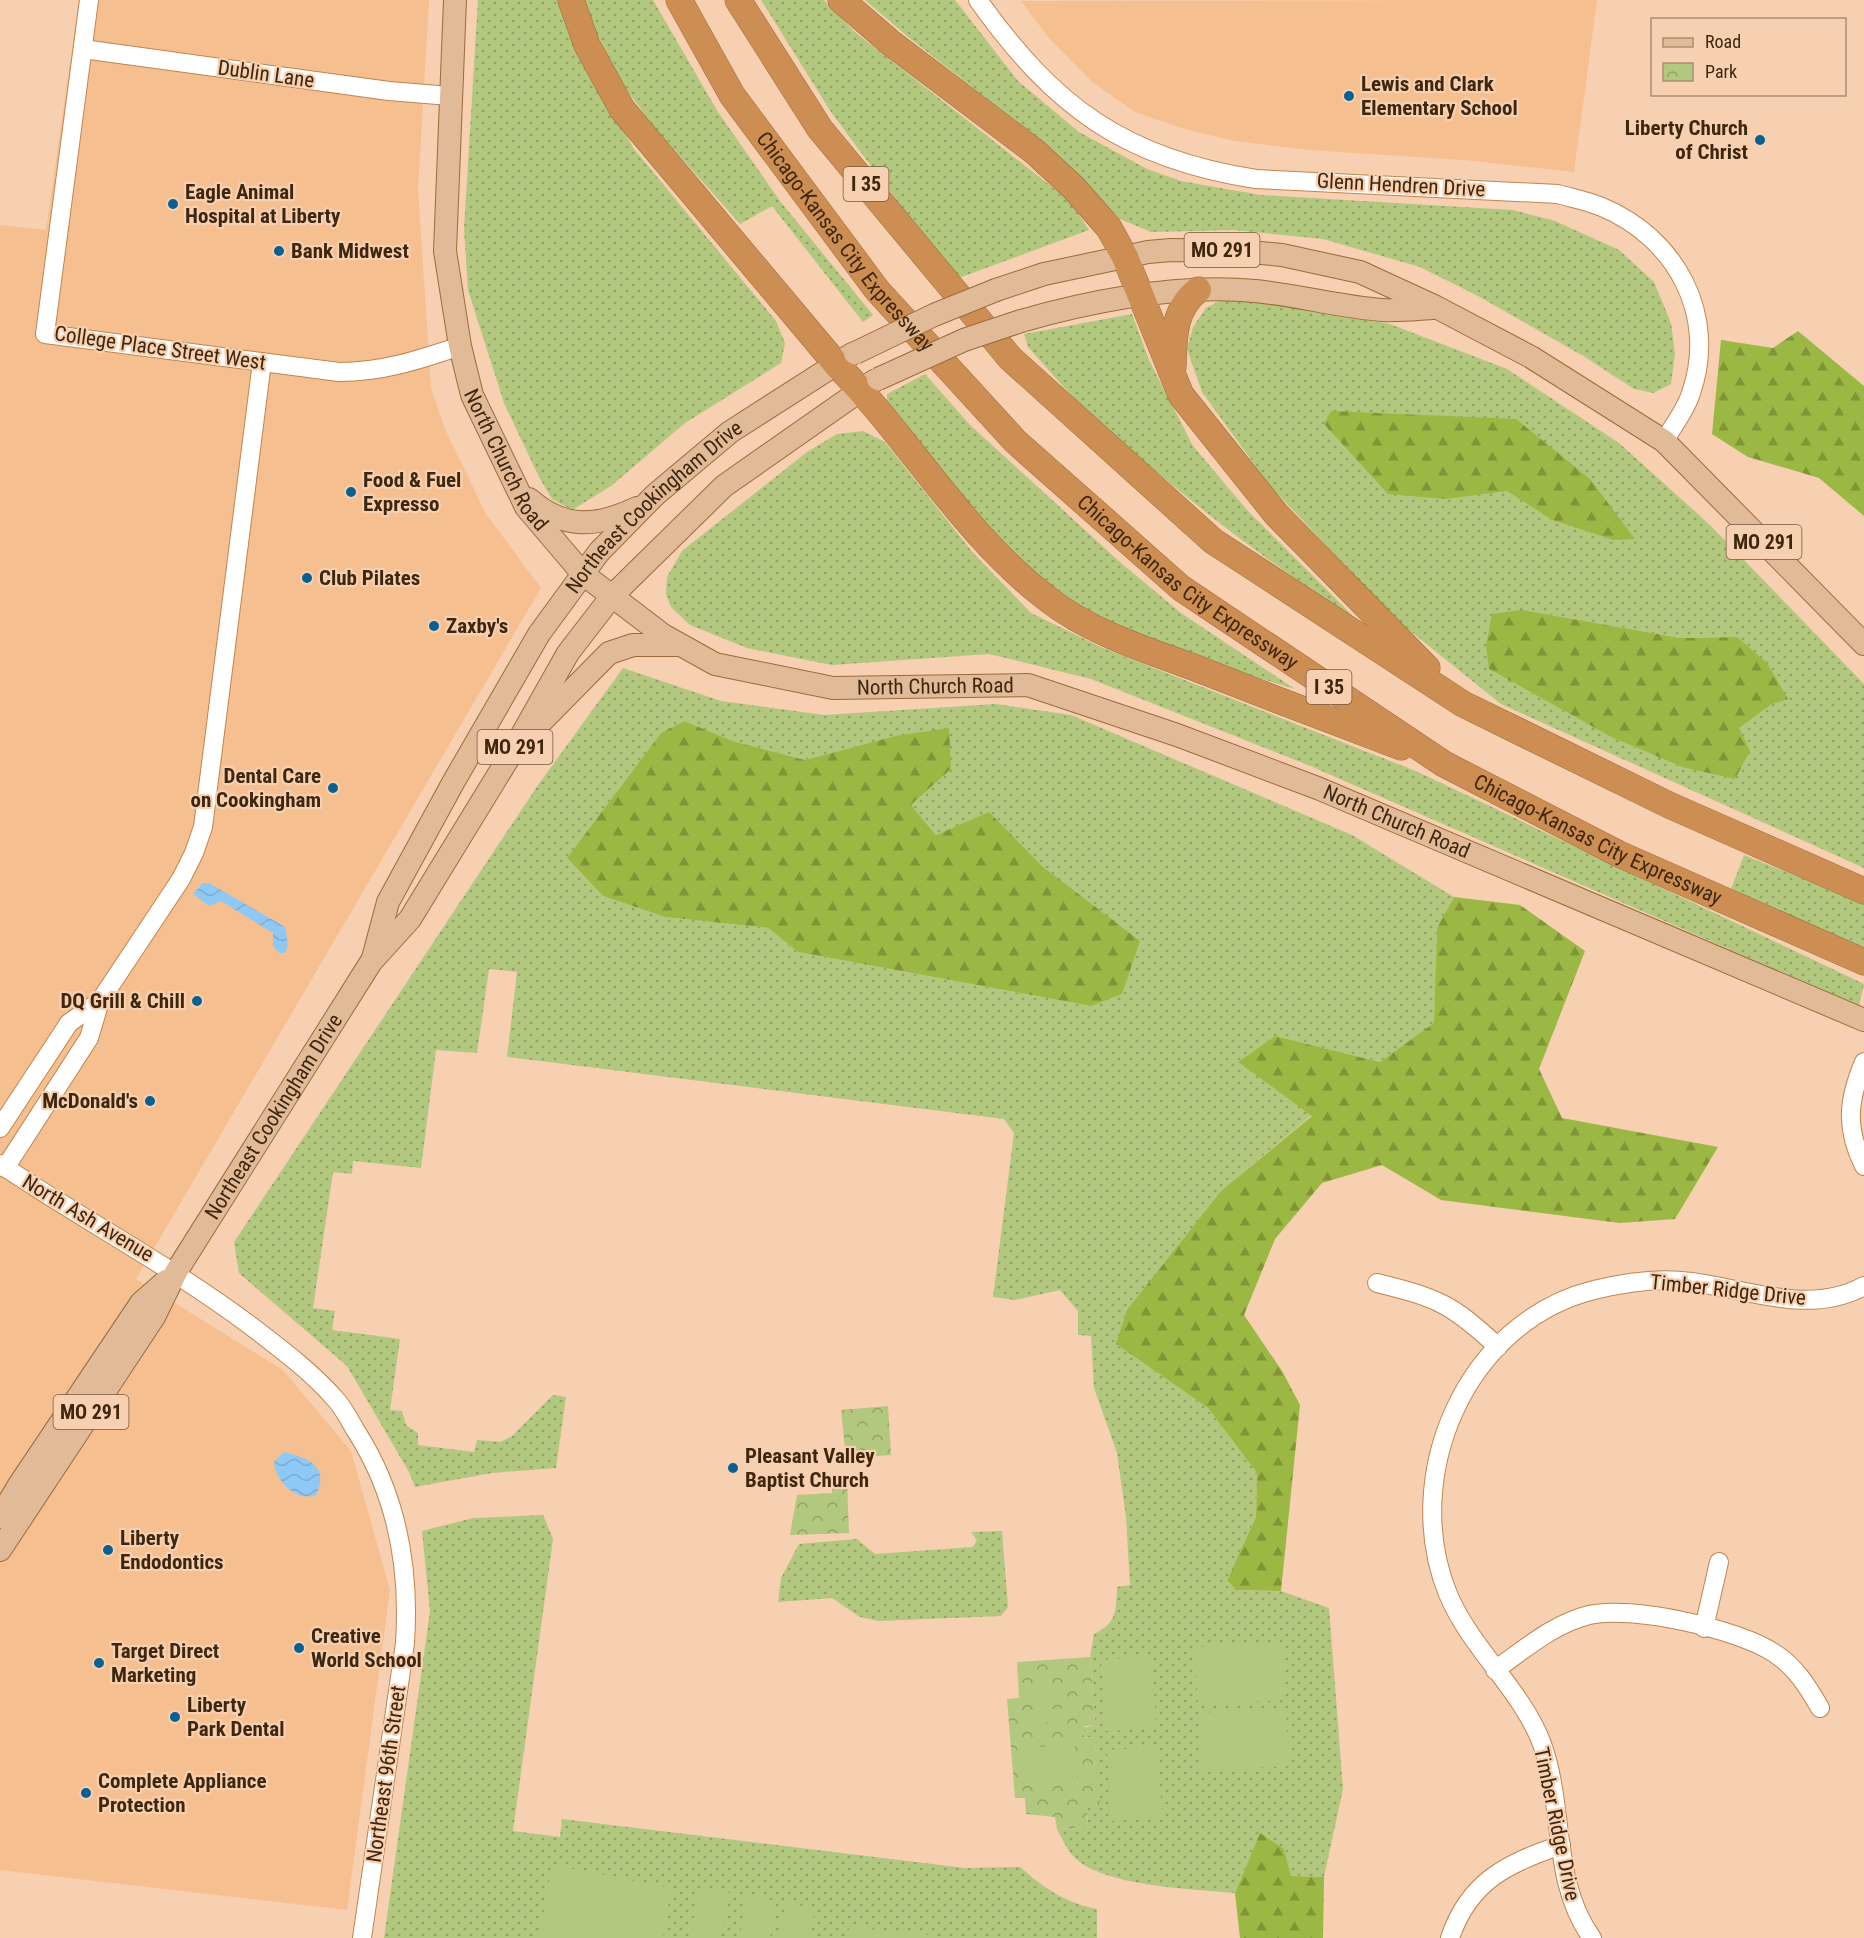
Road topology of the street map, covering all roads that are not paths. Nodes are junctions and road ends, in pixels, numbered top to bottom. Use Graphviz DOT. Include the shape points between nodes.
graph roads {
  1 [pos="89,0"];
  2 [pos="455,0"];
  3 [pos="571,0"];
  4 [pos="679,0"];
  5 [pos="738,0"];
  6 [pos="841,0"];
  7 [pos="981,2"];
  8 [pos="82,49"];
  9 [pos="450,96"];
  10 [pos="1125,257"];
  11 [pos="1198,290"];
  12 [pos="1141,297"];
  13 [pos="1436,307"];
  14 [pos="460,346"];
  15 [pos="845,358"];
  16 [pos="262,362"];
  17 [pos="1173,377"];
  18 [pos="869,384"];
  19 [pos="1664,441"];
  20 [pos="517,488"];
  21 [pos="646,504"];
  22 [pos="583,574"];
  23 [pos="612,596"];
  24 [pos="1864,644"];
  25 [pos="678,645"];
  26 [pos="1463,704"];
  27 [pos="511,754"];
  28 [pos="1444,764"];
  29 [pos="1864,891"];
  30 [pos="372,962"];
  31 [pos="1864,962"];
  32 [pos="100,1001"];
  33 [pos="1864,1020"];
  34 [pos="1864,1062"];
  35 [pos="0,1128"];
  36 [pos="3,1166"];
  37 [pos="1864,1166"];
  38 [pos="176,1272"];
  39 [pos="1377,1283"];
  40 [pos="1864,1286"];
  41 [pos="1498,1347"];
  42 [pos="0,1517"];
  43 [pos="0,1550"];
  44 [pos="1719,1562"];
  45 [pos="1704,1628"];
  46 [pos="1495,1670"];
  47 [pos="1820,1708"];
  48 [pos="1561,1845"];
  49 [pos="362,1938"];
  50 [pos="1450,1938"];
  51 [pos="1592,1938"];
  1 -- 8 [label="street, College Place Street West"];
  2 -- 9 [label="main road, North Church Road"];
  3 -- 15 [label="highway" via="587,45 622,109"];
  4 -- 28 [label="highway, Chicago-Kansas City Expressway / I 35" via="732,95 877,290 1015,441 1181,588"];
  5 -- 26 [label="highway, I 35" via="820,129 1010,358 1214,541"];
  6 -- 10 [label="highway" via="1035,152 1109,228"];
  7 -- 19 [label="street, Glenn Hendren Drive" via="1032,69 1078,112 1105,130 1174,161 1256,179 1558,194 1602,207 1627,221 1653,238 1673,261 1699,318 1699,368 1690,396"];
  8 -- 9 [label="street, Dublin Lane"];
  8 -- 16 [label="street, College Place Street West" via="45,334"];
  9 -- 14 [label="main road, North Church Road" via="445,251"];
  10 -- 12 [label="highway"];
  10 -- 13 [label="main road, MO 291" via="1179,250 1282,255 1360,272"];
  10 -- 15 [label="main road, Northeast Cookingham Drive / MO 291, bridge" via="1044,274 996,290"];
  11 -- 12 [label="main road, MO 291"];
  11 -- 13 [label="main road, MO 291" via="1255,291 1382,310"];
  11 -- 17 [label="highway" via="1181,307 1176,324"];
  12 -- 17 [label="highway"];
  12 -- 18 [label="main road, Northeast Cookingham Drive / MO 291, bridge" via="1058,310 1021,321 964,340"];
  13 -- 19 [label="main road, MO 291" via="1531,357"];
  14 -- 16 [label="street, College Place Street West" via="367,372"];
  14 -- 20 [label="main road, North Church Road" via="472,395"];
  15 -- 18 [label="highway"];
  15 -- 21 [label="main road, Northeast Cookingham Drive / MO 291" via="730,432"];
  16 -- 32 [label="street" via="203,827 181,879"];
  17 -- 26 [label="highway" via="1181,395 1276,514"];
  18 -- 23 [label="main road, Northeast Cookingham Drive / MO 291" via="724,486"];
  18 -- 28 [label="highway" via="991,549 1048,600 1083,622 1155,653"];
  19 -- 24 [label="main road, MO 291"];
  20 -- 21 [label="main road" via="555,517 573,522 613,519"];
  20 -- 22 [label="main road, North Church Road" via="526,507"];
  21 -- 22 [label="main road, Northeast Cookingham Drive / MO 291"];
  22 -- 23 [label="main road, North Church Road"];
  22 -- 30 [label="main road, Northeast Cookingham Drive / MO 291" via="540,634 388,902"];
  23 -- 25 [label="main road, North Church Road"];
  23 -- 27 [label="main road, Northeast Cookingham Drive / MO 291" via="568,653"];
  25 -- 27 [label="main road" via="633,645 609,653"];
  25 -- 33 [label="main road, North Church Road" via="715,664 833,688 1028,685 1320,789"];
  26 -- 29 [label="highway, I 35" via="1669,805"];
  27 -- 30 [label="main road, Northeast Cookingham Drive / MO 291" via="410,919"];
  28 -- 31 [label="highway, Chicago-Kansas City Expressway / I 35" via="1620,854"];
  30 -- 38 [label="main road, Northeast Cookingham Drive / MO 291"];
  32 -- 35 [label="street" via="69,1023"];
  32 -- 36 [label="street" via="89,1038"];
  34 -- 37 [label="street" via="1851,1100 1849,1125"];
  36 -- 38 [label="street, North Ash Avenue"];
  38 -- 42 [label="main road, Northeast Cookingham Drive / MO 291" via="141,1304"];
  38 -- 43 [label="main road, Northeast Cookingham Drive / MO 291" via="154,1317"];
  38 -- 49 [label="street, Northeast 96th Street" via="272,1342 338,1402 371,1454 396,1520 407,1581 405,1643"];
  39 -- 41 [label="street" via="1429,1296 1450,1306"];
  40 -- 41 [label="street, Timber Ridge Drive" via="1840,1296 1794,1300 1692,1282 1640,1280 1564,1301 1539,1314"];
  41 -- 46 [label="street, Timber Ridge Drive" via="1464,1390 1452,1415 1437,1460 1431,1516 1448,1594"];
  44 -- 45 [label="street"];
  45 -- 46 [label="street" via="1633,1613 1590,1615 1549,1631"];
  45 -- 47 [label="street" via="1734,1633 1776,1653 1808,1687"];
  46 -- 48 [label="street, Timber Ridge Drive" via="1541,1740"];
  48 -- 50 [label="street" via="1522,1858 1486,1881 1459,1916"];
  48 -- 51 [label="street, Timber Ridge Drive" via="1574,1908"];
}
